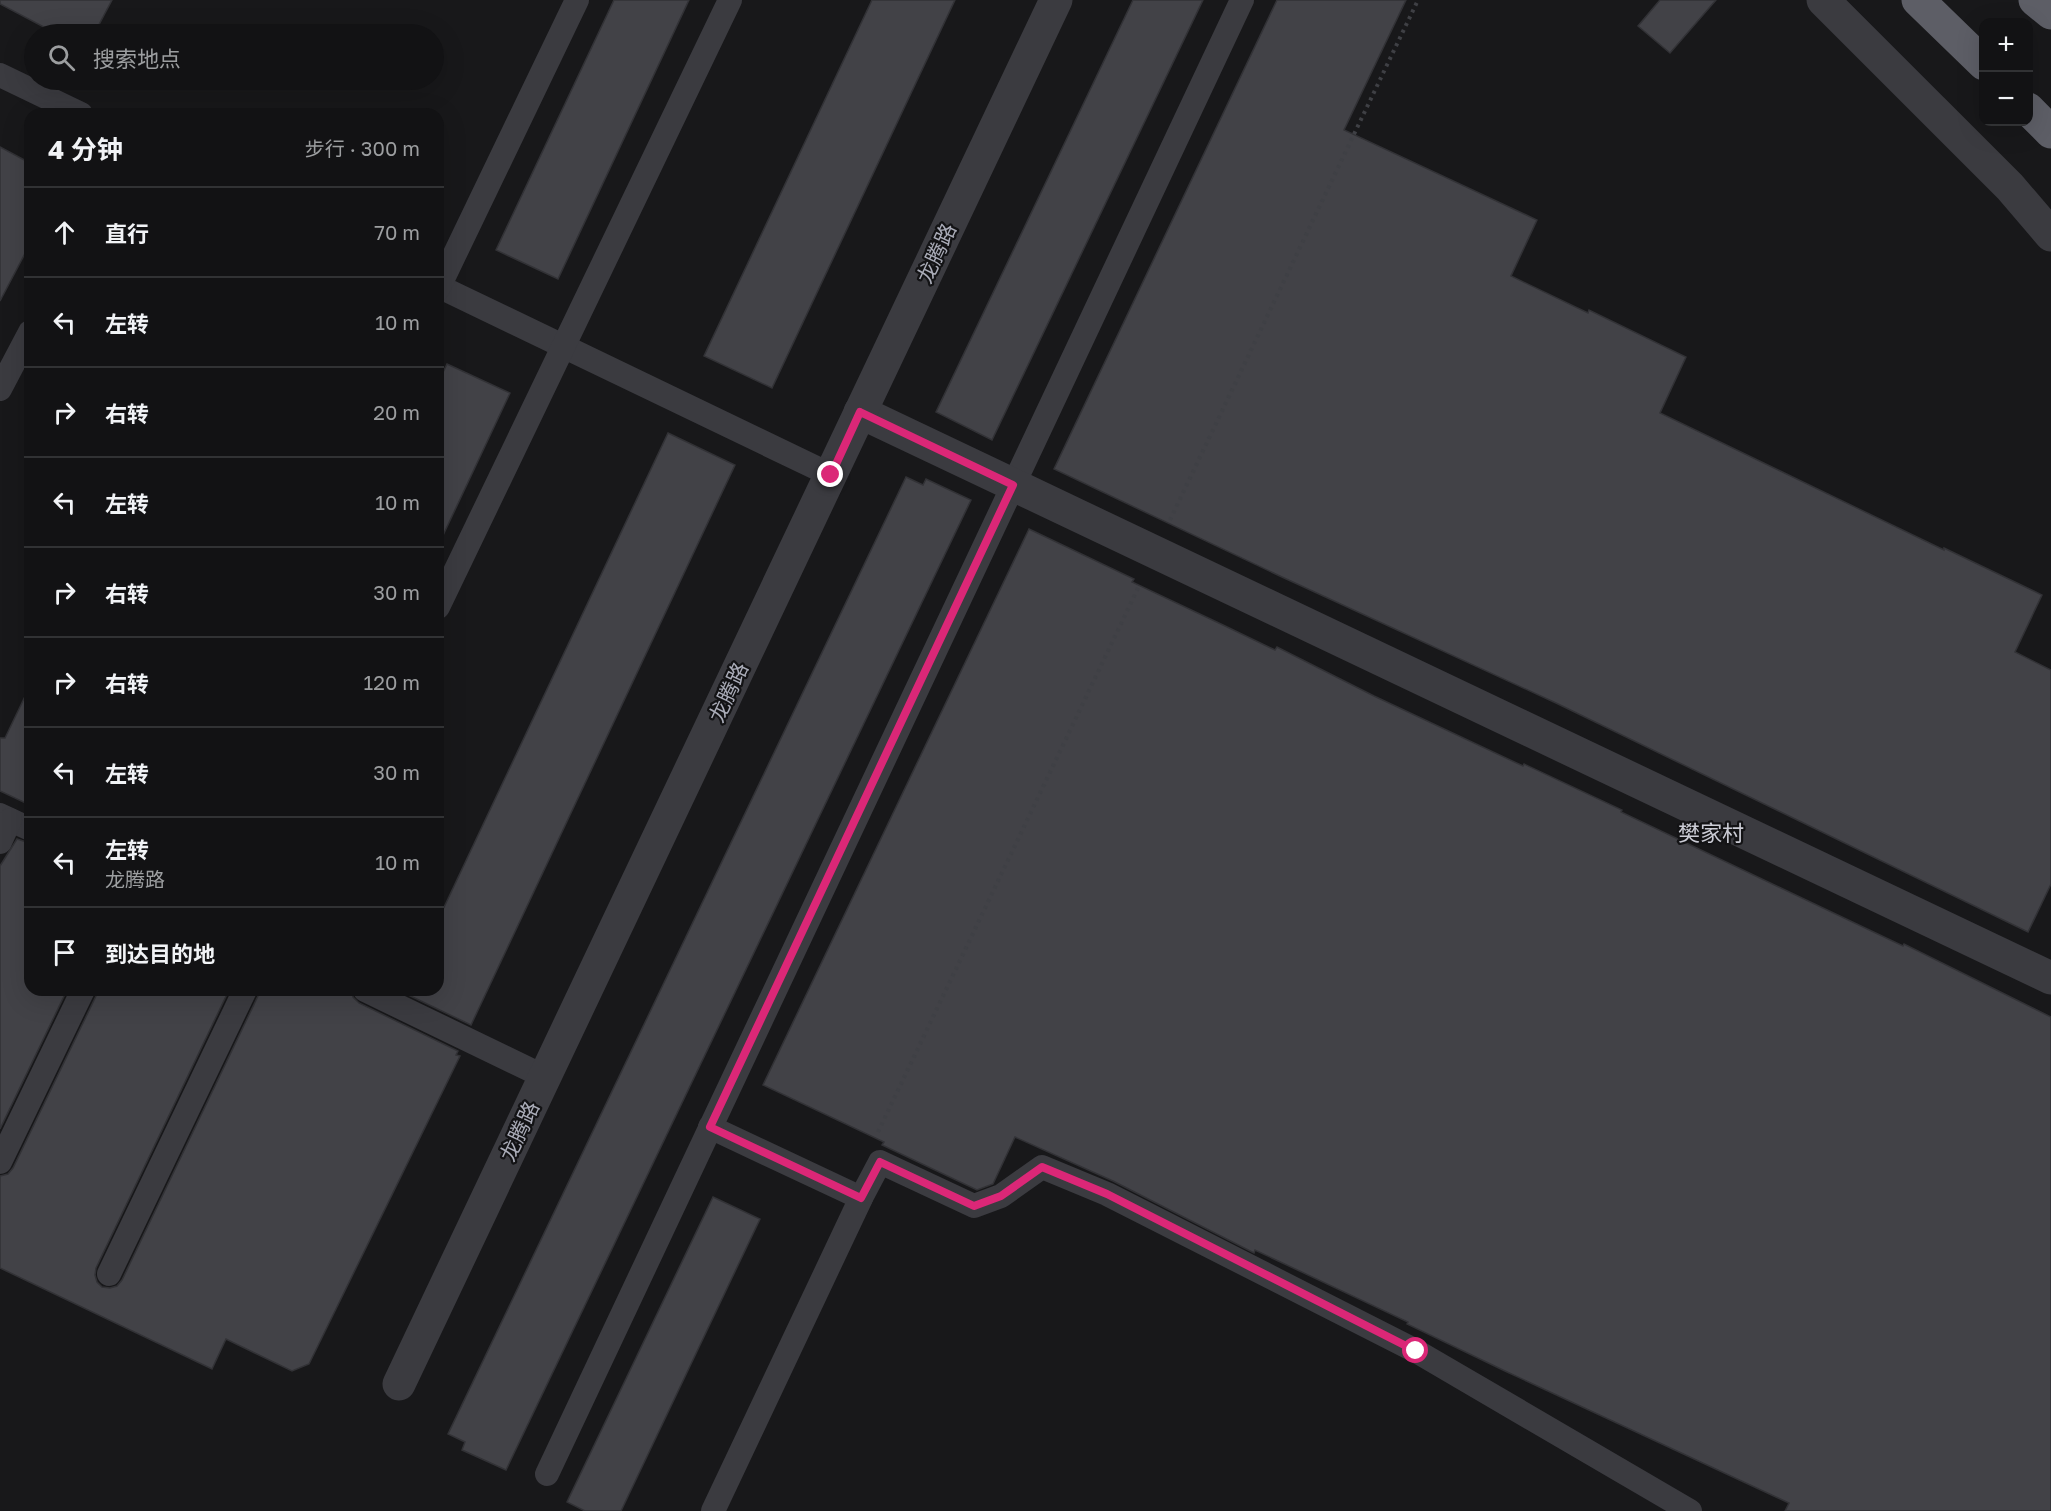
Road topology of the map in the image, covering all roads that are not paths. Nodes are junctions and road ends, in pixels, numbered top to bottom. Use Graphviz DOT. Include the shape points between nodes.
graph roads {
  1 [pos="577,0"];
  2 [pos="730,0"];
  3 [pos="1056,0"];
  4 [pos="1242,0"];
  5 [pos="1823,0"];
  6 [pos="1918,0"];
  7 [pos="2035,0"];
  8 [pos="2051,13"];
  9 [pos="1979,60"];
  10 [pos="0,75"];
  11 [pos="24,87"];
  12 [pos="31,90"];
  13 [pos="69,108"];
  14 [pos="2033,114"];
  15 [pos="2051,132"];
  16 [pos="2051,235"];
  17 [pos="444,275"];
  18 [pos="444,290"];
  19 [pos="24,343"];
  20 [pos="563,346"];
  21 [pos="0,389"];
  22 [pos="860,412"];
  23 [pos="831,475"];
  24 [pos="1013,485"];
  25 [pos="444,594"];
  26 [pos="14,821"];
  27 [pos="0,842"];
  28 [pos="2051,978"];
  29 [pos="80,996"];
  30 [pos="243,996"];
  31 [pos="377,996"];
  32 [pos="545,1077"];
  33 [pos="710,1127"];
  34 [pos="0,1162"];
  35 [pos="861,1198"];
  36 [pos="109,1274"];
  37 [pos="399,1384"];
  38 [pos="547,1474"];
  39 [pos="713,1511"];
  40 [pos="1690,1511"];
  1 -- 17 [label="lane"];
  2 -- 20 [label="lane"];
  3 -- 22 [label="street, 龙腾路"];
  4 -- 24 [label="lane"];
  5 -- 16 [label="street" via="2001,178"];
  6 -- 9 [label="highway"];
  7 -- 8 [label="highway"];
  10 -- 11 [label="lane"];
  12 -- 13 [label="lane"];
  14 -- 15 [label="highway"];
  18 -- 20 [label="lane"];
  19 -- 21 [label="lane"];
  20 -- 23 [label="lane"];
  20 -- 25 [label="lane"];
  22 -- 23 [label="street, 龙腾路"];
  22 -- 24 [label="street"];
  23 -- 32 [label="street, 龙腾路"];
  24 -- 28 [label="street"];
  24 -- 33 [label="lane"];
  26 -- 27 [label="lane"];
  29 -- 34 [label="lane"];
  30 -- 36 [label="lane"];
  31 -- 32 [label="lane"];
  32 -- 37 [label="street, 龙腾路"];
  33 -- 35 [label="lane"];
  33 -- 38 [label="lane"];
  35 -- 39 [label="lane"];
  35 -- 40 [label="lane" via="880,1162 974,1206 1001,1196 1042,1167 1107,1194 1416,1351"];
}
